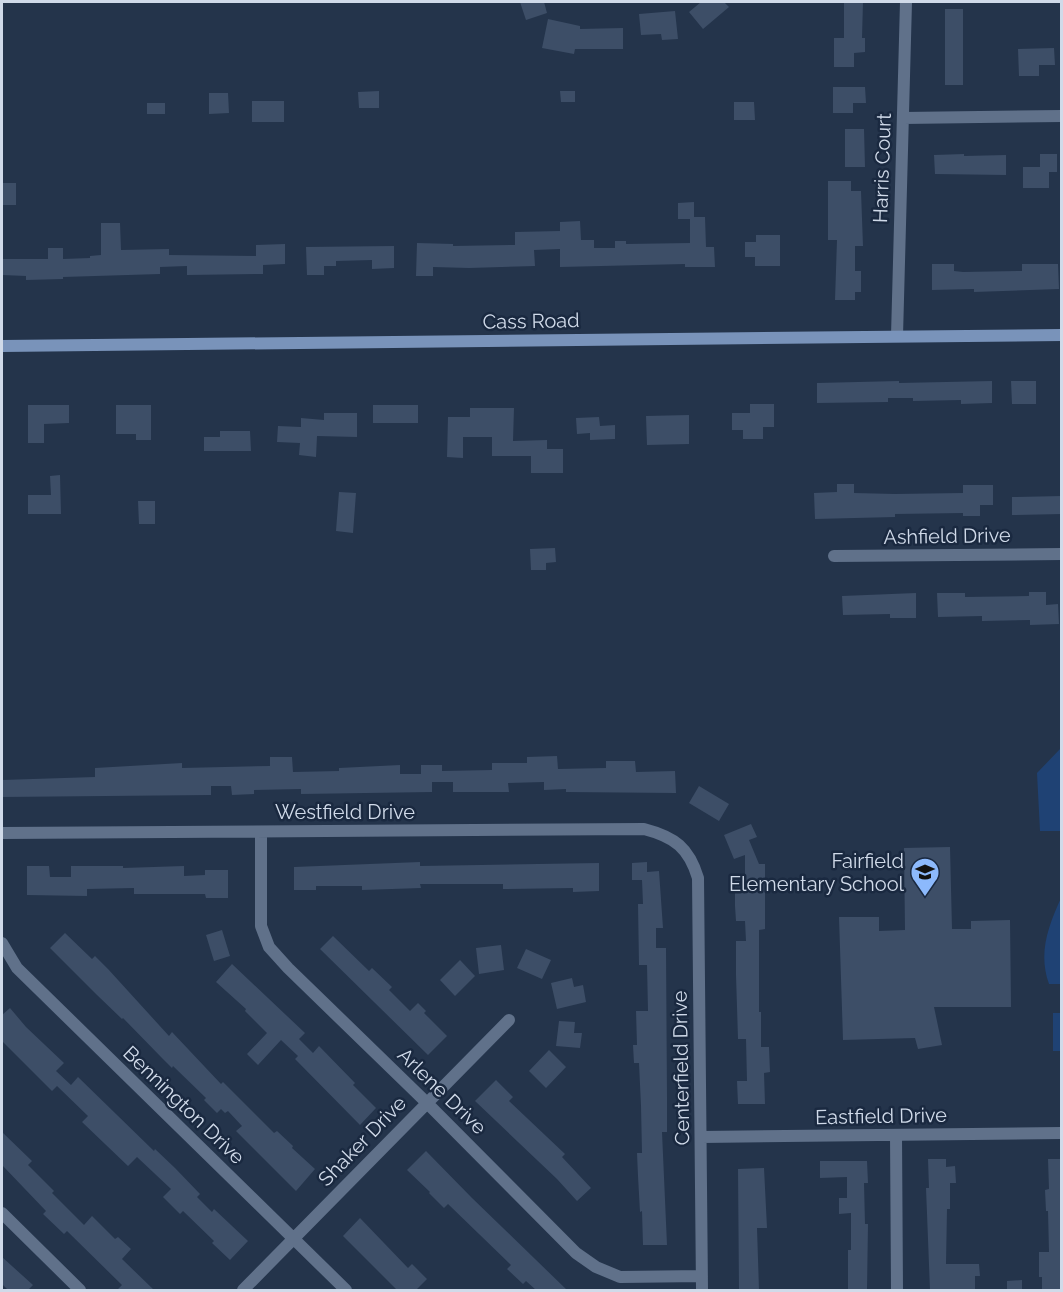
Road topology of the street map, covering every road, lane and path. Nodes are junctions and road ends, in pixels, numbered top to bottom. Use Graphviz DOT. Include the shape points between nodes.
graph roads {
  1 [pos="906,2"];
  2 [pos="1062,116"];
  3 [pos="903,118"];
  4 [pos="1062,335"];
  5 [pos="897,336"];
  6 [pos="2,346"];
  7 [pos="1062,554"];
  8 [pos="834,556"];
  9 [pos="261,832"];
  10 [pos="2,833"];
  11 [pos="683,848"];
  12 [pos="2,943"];
  13 [pos="509,1020"];
  14 [pos="427,1103"];
  15 [pos="1062,1132"];
  16 [pos="896,1135"];
  17 [pos="701,1137"];
  18 [pos="2,1213"];
  19 [pos="294,1239"];
  20 [pos="702,1276"];
  21 [pos="80,1290"];
  22 [pos="243,1290"];
  23 [pos="346,1290"];
  24 [pos="702,1290"];
  25 [pos="897,1290"];
  1 -- 3 [label="street, Harris Court"];
  2 -- 3 [label="street"];
  3 -- 5 [label="street, Harris Court"];
  4 -- 5 [label="street, Cass Road"];
  5 -- 6 [label="street, Cass Road"];
  7 -- 8 [label="street, Ashfield Drive"];
  9 -- 10 [label="street, Westfield Drive"];
  9 -- 11 [label="street, Westfield Drive" via="644,829 660,833"];
  9 -- 14 [label="street, Arlene Drive" via="261,926 269,947"];
  11 -- 17 [label="street, Centerfield Drive" via="698,878"];
  12 -- 19 [label="street, Bennington Drive" via="17,968"];
  13 -- 14 [label="street, Shaker Drive"];
  14 -- 19 [label="street, Shaker Drive"];
  14 -- 20 [label="street, Arlene Drive" via="576,1253 596,1267 620,1277"];
  15 -- 16 [label="street, Eastfield Drive"];
  16 -- 17 [label="street, Eastfield Drive"];
  16 -- 25 [label="street"];
  17 -- 20 [label="street, Centerfield Drive"];
  18 -- 21 [label="street"];
  19 -- 22 [label="street, Shaker Drive"];
  19 -- 23 [label="street, Bennington Drive"];
  20 -- 24 [label="street, Centerfield Drive"];
}
